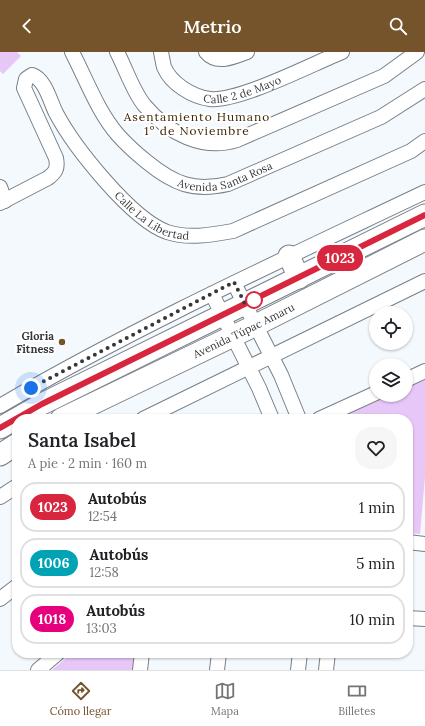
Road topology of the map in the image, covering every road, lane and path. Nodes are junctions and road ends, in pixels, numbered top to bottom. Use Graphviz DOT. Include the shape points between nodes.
graph roads {
  1 [pos="72,52"];
  2 [pos="117,52"];
  3 [pos="161,52"];
  4 [pos="206,52"];
  5 [pos="247,52"];
  6 [pos="342,52"];
  7 [pos="417,52"];
  8 [pos="425,89"];
  9 [pos="425,140"];
  10 [pos="0,187"];
  11 [pos="425,192"];
  12 [pos="2,202"];
  13 [pos="425,215"];
  14 [pos="425,240"];
  15 [pos="289,256"];
  16 [pos="299,278"];
  17 [pos="425,281"];
  18 [pos="234,282"];
  19 [pos="212,294"];
  20 [pos="245,304"];
  21 [pos="222,315"];
  22 [pos="256,325"];
  23 [pos="234,336"];
  24 [pos="271,356"];
  25 [pos="249,367"];
  26 [pos="425,371"];
  27 [pos="413,377"];
  28 [pos="369,397"];
  29 [pos="0,406"];
  30 [pos="24,414"];
  31 [pos="71,414"];
  32 [pos="153,414"];
  33 [pos="270,414"];
  34 [pos="297,414"];
  35 [pos="331,414"];
  36 [pos="12,421"];
  37 [pos="0,428"];
  38 [pos="12,447"];
  39 [pos="0,455"];
  40 [pos="12,490"];
  41 [pos="0,498"];
  42 [pos="413,543"];
  43 [pos="425,544"];
  44 [pos="12,590"];
  45 [pos="0,599"];
  46 [pos="413,618"];
  47 [pos="425,619"];
  48 [pos="52,658"];
  49 [pos="218,658"];
  50 [pos="299,658"];
  51 [pos="327,658"];
  52 [pos="38,670"];
  53 [pos="217,670"];
  54 [pos="298,670"];
  55 [pos="326,670"];
  1 -- 8 [label="street, Avenida Santa Rosa" via="104,115 131,149 178,183 203,188 228,184 368,123"];
  2 -- 7 [label="street" via="141,100 158,118 172,130 188,138 213,144 237,140 384,76"];
  3 -- 6 [label="street, Calle 2 de Mayo" via="164,67 172,78 196,96 211,99 246,92"];
  4 -- 5 [label="street" via="217,59 228,59"];
  9 -- 12 [label="street, Calle La Libertad" via="411,151 233,231 210,235 177,234 155,226 145,219 97,171 74,143 40,81 36,77 28,76 24,88 56,158 57,167 54,174"];
  10 -- 12 [label="street"];
  11 -- 15 [label="street"];
  13 -- 16 [label="highway, Avenida Túpac Amaru"];
  14 -- 22 [label="highway, Avenida Túpac Amaru"];
  15 -- 16 [label="highway"];
  15 -- 18 [label="street"];
  16 -- 20 [label="highway, Avenida Túpac Amaru"];
  17 -- 24 [label="street"];
  18 -- 19 [label="street"];
  18 -- 20 [label="street"];
  19 -- 21 [label="street"];
  19 -- 29 [label="street" via="75,364"];
  20 -- 21 [label="highway, Avenida Túpac Amaru"];
  20 -- 22 [label="street"];
  21 -- 23 [label="street"];
  21 -- 30 [label="highway, Avenida Túpac Amaru"];
  22 -- 23 [label="highway, Avenida Túpac Amaru"];
  22 -- 24 [label="street"];
  23 -- 25 [label="street"];
  23 -- 31 [label="highway, Avenida Túpac Amaru"];
  24 -- 25 [label="street"];
  24 -- 34 [label="street"];
  25 -- 32 [label="street"];
  25 -- 33 [label="street"];
  26 -- 27 [label="street"];
  28 -- 35 [label="street"];
  36 -- 37 [label="highway, Avenida Túpac Amaru"];
  38 -- 39 [label="highway"];
  40 -- 41 [label="street"];
  42 -- 43 [label="street"];
  44 -- 45 [label="street"];
  46 -- 47 [label="street"];
  48 -- 52 [label="street"];
  49 -- 53 [label="street"];
  50 -- 54 [label="street"];
  51 -- 55 [label="street"];
}
